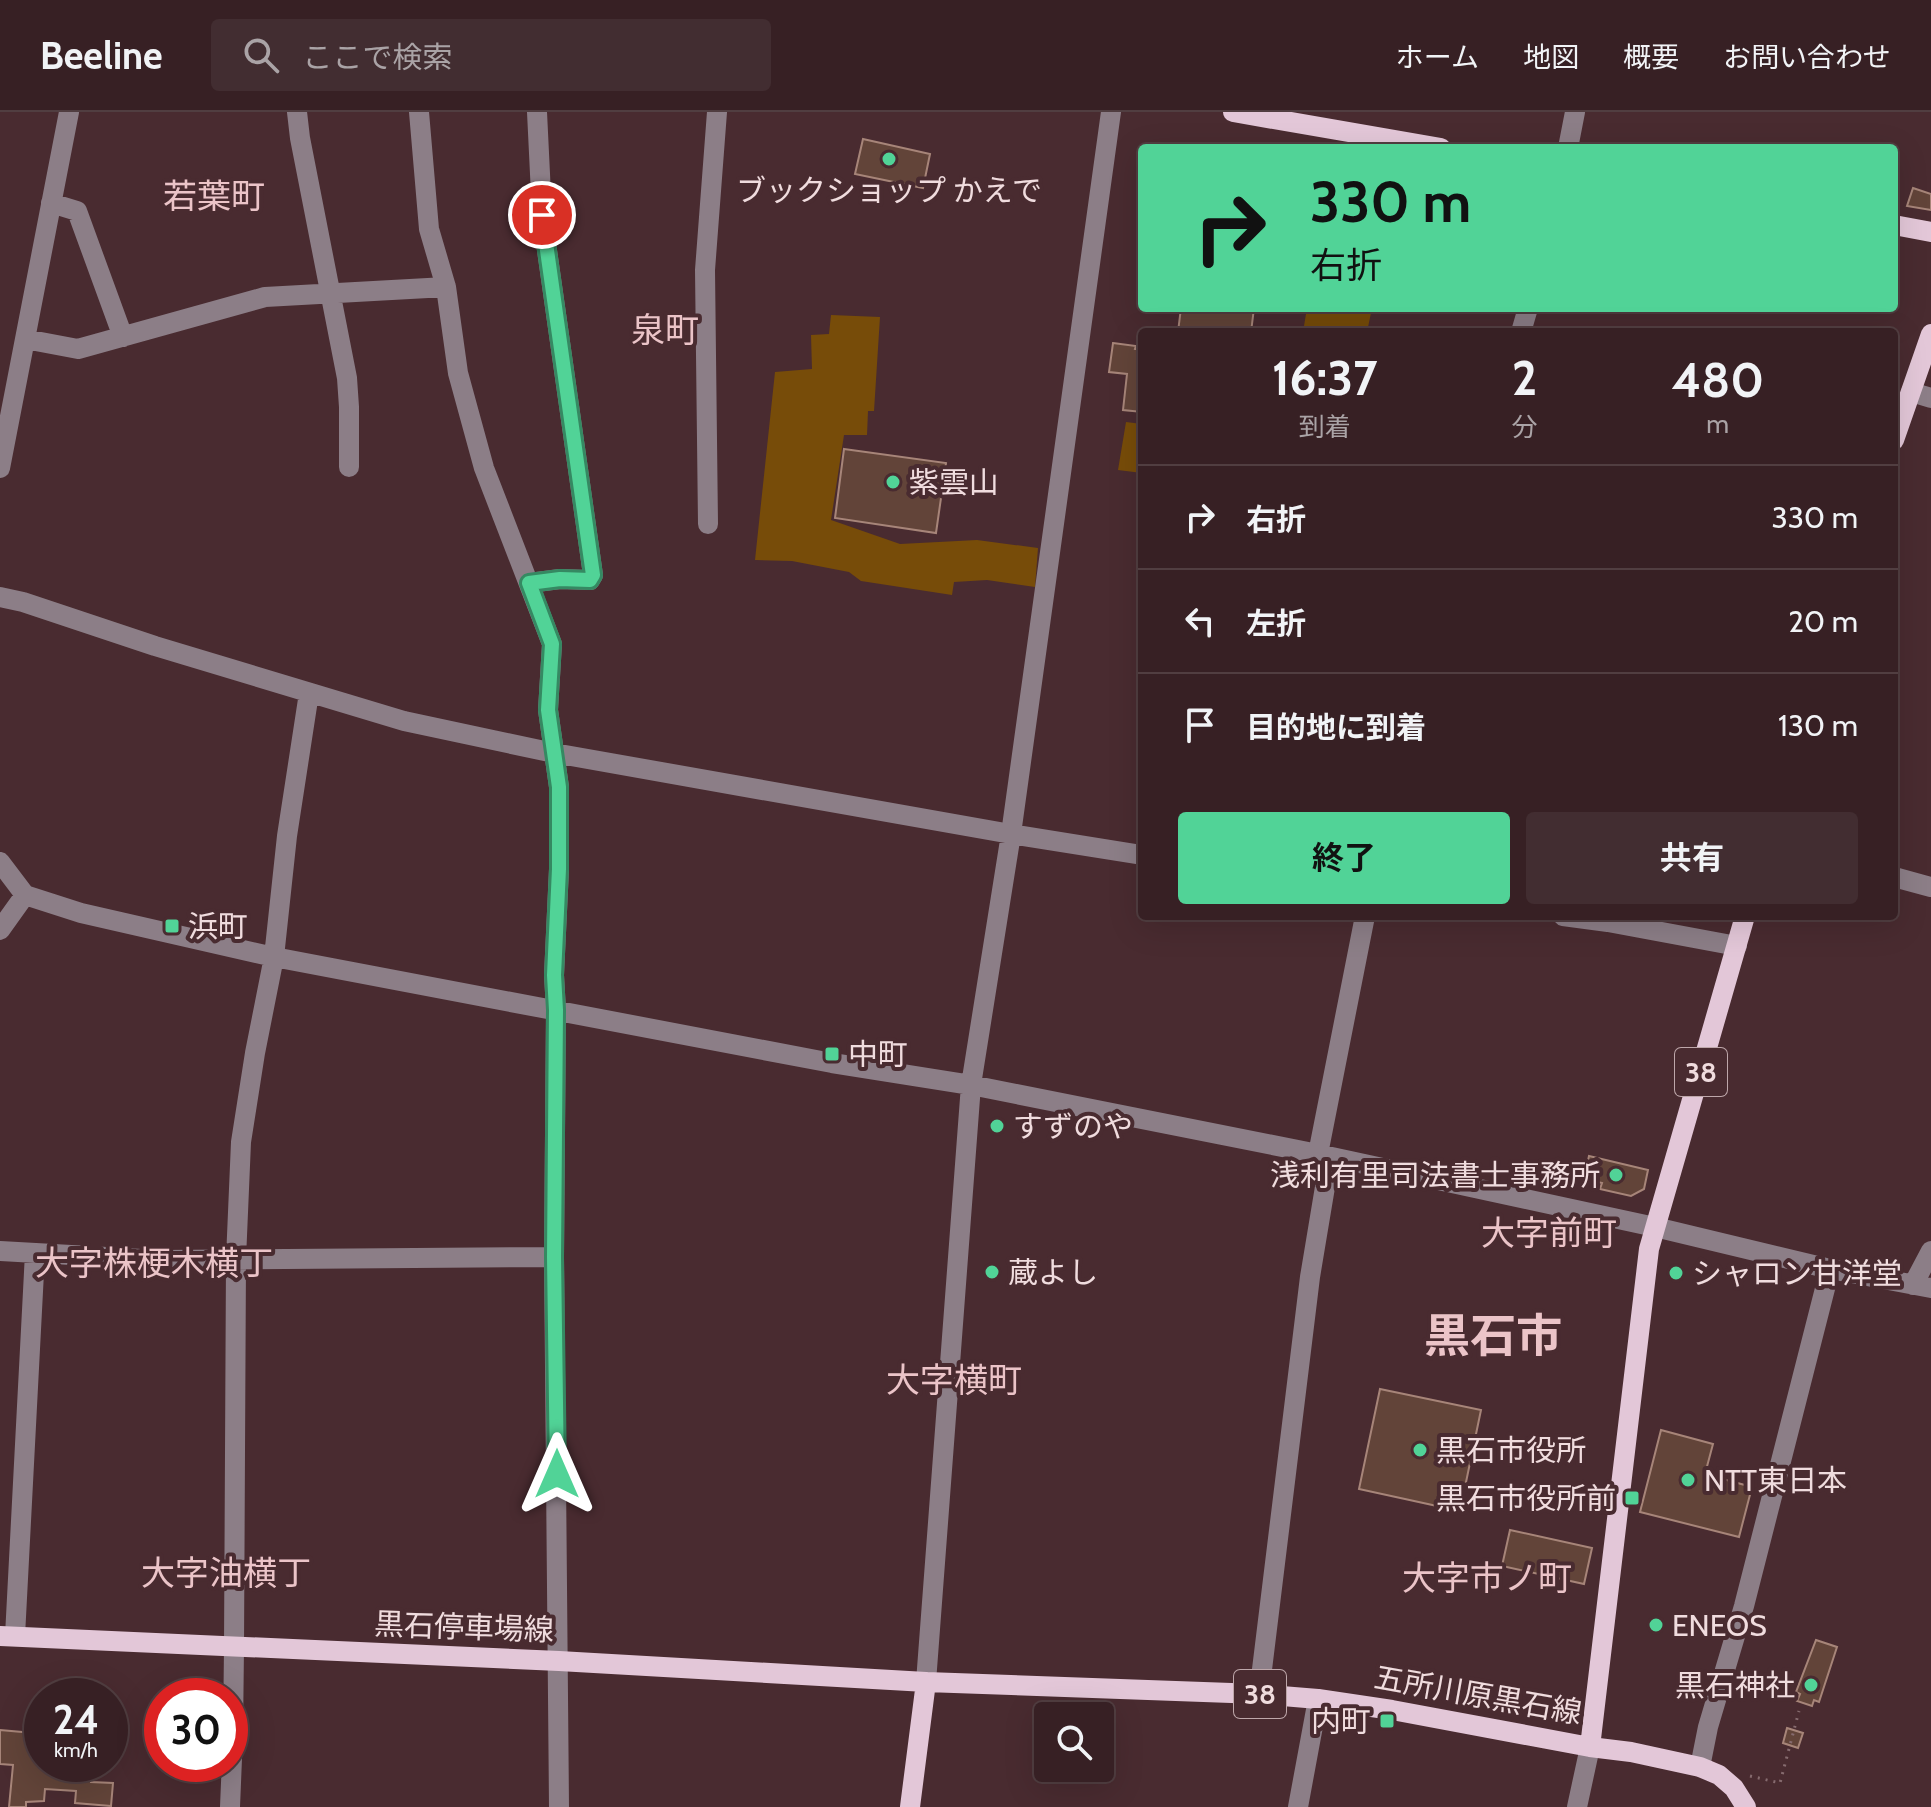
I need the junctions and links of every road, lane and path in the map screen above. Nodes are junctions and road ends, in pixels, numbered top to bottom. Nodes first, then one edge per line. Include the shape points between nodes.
1 (69, 112) edge
2 (297, 112) edge
3 (419, 112) edge
4 (537, 112) edge
5 (717, 112) edge
6 (1111, 112) edge
7 (1233, 112) edge
8 (1575, 112) edge
9 (1418, 144) edge
10 (1569, 144) edge
11 (51, 203) junction
12 (1898, 226) edge
13 (1931, 232) edge
14 (446, 287) junction
15 (329, 292) junction
16 (1931, 334) edge
17 (123, 337) junction
18 (25, 339) junction
19 (1911, 392) junction
20 (1931, 398) edge
21 (6, 412) edge
22 (1898, 429) edge
23 (349, 467) dead end
24 (0, 468) edge
25 (708, 524) dead end
26 (529, 583) junction
27 (0, 597) edge
28 (309, 693) junction
29 (554, 753) junction
30 (1011, 834) junction
31 (1138, 854) edge
32 (0, 862) edge
33 (1898, 878) edge
34 (1931, 887) edge
35 (25, 895) junction
36 (1364, 920) edge
37 (1593, 920) edge
38 (1744, 920) edge
39 (0, 930) edge
40 (1737, 946) junction
41 (274, 957) junction
42 (556, 1010) junction
43 (971, 1085) junction
44 (1324, 1155) junction
45 (1655, 1227) junction
46 (0, 1251) edge
47 (1931, 1251) edge
48 (35, 1253) junction
49 (554, 1257) junction
50 (236, 1259) junction
51 (1830, 1269) junction
52 (1922, 1287) edge
53 (8, 1636) edge
54 (234, 1647) junction
55 (559, 1661) junction
56 (926, 1682) junction
57 (1259, 1694) junction
58 (1318, 1699) junction
59 (1799, 1711) dead end
60 (1590, 1747) junction
61 (1709, 1771) junction
62 (230, 1807) edge
63 (559, 1807) edge
64 (910, 1807) edge
65 (1298, 1807) edge
66 (1577, 1807) edge
67 (1746, 1807) edge

1 - 11 street
2 - 15 street
3 - 14 street via 429,229
4 - 26 street via 542,215 593,575 590,580
5 - 25 street via 705,270
6 - 30 street
7 - 9 main road
8 - 10 street
11 - 17 street via 77,211
11 - 18 street
12 - 13 main road
14 - 15 street
14 - 26 street via 458,373 478,449
15 - 17 street via 265,297
15 - 23 street via 347,378
16 - 19 main road
17 - 18 street via 78,349
18 - 21 street
19 - 20 street
19 - 22 main road
21 - 24 street
26 - 29 street via 552,644 548,710
27 - 28 street
28 - 29 street via 404,721
28 - 41 street
29 - 30 street
29 - 42 street via 559,787
30 - 31 street
30 - 43 street
32 - 35 street
33 - 34 street
35 - 39 street
35 - 41 street
36 - 44 street
37 - 40 street
38 - 40 main road, 五所川原黒石線 / 38
40 - 45 main road, 五所川原黒石線 / 38
41 - 42 street
41 - 50 street via 241,1142
42 - 43 street
42 - 49 street
43 - 44 street
43 - 56 street
44 - 45 street
44 - 57 street
45 - 51 street
45 - 60 main road, 五所川原黒石線 / 38
46 - 48 street
47 - 52 street
48 - 50 street
48 - 53 street
49 - 50 street
49 - 55 street
50 - 54 street
51 - 52 street
51 - 61 street via 1708,1727
53 - 54 main road, 黒石停車場線
54 - 55 main road, 黒石停車場線
54 - 62 street
55 - 56 main road, 黒石停車場線
55 - 63 street
56 - 57 main road, 五所川原黒石線 / 38
56 - 64 main road
57 - 58 main road, 五所川原黒石線 / 38
58 - 60 main road, 五所川原黒石線 / 38
58 - 65 street
59 - 61 path via 1780,1783
60 - 61 main road
60 - 66 street
61 - 67 main road via 1734,1788

